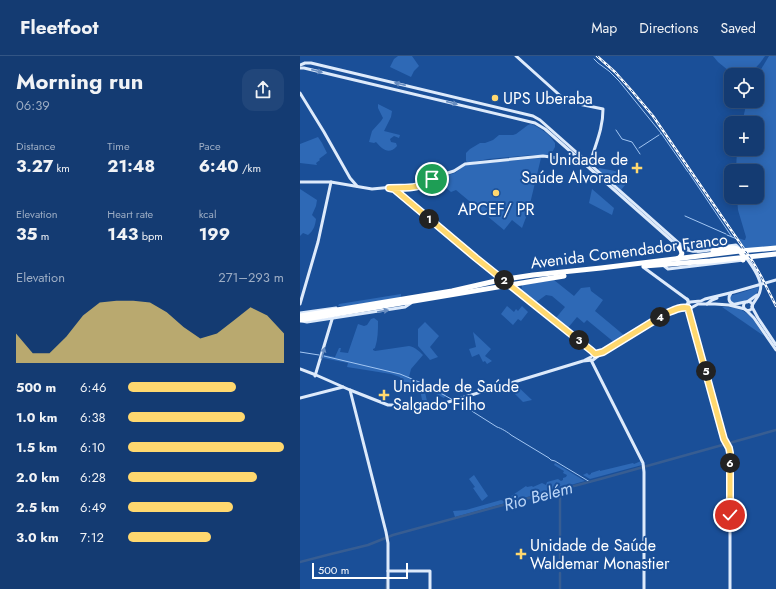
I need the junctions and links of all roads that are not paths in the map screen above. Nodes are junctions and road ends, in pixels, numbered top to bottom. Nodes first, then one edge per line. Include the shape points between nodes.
1 (516, 56) edge
2 (300, 64) edge
3 (300, 68) edge
4 (416, 88) junction
5 (300, 93) edge
6 (438, 93) junction
7 (414, 94) junction
8 (437, 100) junction
9 (504, 110) junction
10 (522, 114) junction
11 (502, 116) junction
12 (520, 120) junction
13 (553, 134) junction
14 (573, 152) junction
15 (584, 164) junction
16 (590, 164) junction
17 (300, 182) edge
18 (331, 182) junction
19 (354, 184) junction
20 (389, 188) junction
21 (642, 213) junction
22 (645, 218) junction
23 (651, 218) junction
24 (679, 245) junction
25 (776, 248) edge
26 (687, 250) junction
27 (700, 252) junction
28 (776, 254) edge
29 (696, 257) junction
30 (687, 258) junction
31 (710, 258) junction
32 (677, 259) junction
33 (745, 260) junction
34 (656, 265) junction
35 (663, 265) junction
36 (643, 267) junction
37 (601, 268) junction
38 (595, 272) junction
39 (652, 274) junction
40 (530, 278) junction
41 (504, 280) junction
42 (776, 280) edge
43 (760, 284) junction
44 (510, 285) junction
45 (485, 286) junction
46 (732, 293) junction
47 (725, 294) junction
48 (413, 301) junction
49 (708, 301) junction
50 (690, 302) junction
51 (747, 302) junction
52 (300, 304) edge
53 (735, 304) junction
54 (380, 305) junction
55 (729, 305) junction
56 (752, 306) junction
57 (684, 307) junction
58 (693, 307) junction
59 (688, 308) junction
60 (746, 310) junction
61 (332, 313) junction
62 (300, 315) edge
63 (690, 316) junction
64 (300, 320) edge
65 (774, 344) edge
66 (776, 350) edge
67 (593, 357) junction
68 (300, 369) edge
69 (316, 375) junction
70 (343, 387) junction
71 (350, 390) junction
72 (300, 398) edge
73 (388, 571) junction
74 (388, 589) edge
75 (430, 589) edge
76 (644, 589) edge
77 (730, 589) edge

1 - 16 main road via 565,100 603,109 601,132
4 -> 2 main road via 311,63
3 -> 7 main road
4 - 6 main road
4 - 7 main road
5 - 19 main road
6 - 8 main road via 435,96
6 - 9 main road
7 - 8 main road
8 -> 11 main road
9 - 10 main road
9 - 11 main road
10 - 12 main road
10 - 13 main road via 540,120
11 - 12 main road
12 - 13 main road via 538,125
13 - 14 main road
14 - 15 main road
14 - 16 main road
15 - 20 main road via 543,156 465,164 414,188
15 - 21 main road
16 - 21 main road
17 - 18 main road
18 - 19 main road
18 - 52 main road via 318,242
19 - 20 main road via 372,189
20 - 41 main road via 394,189
21 - 22 main road
21 - 23 main road
22 - 23 main road via 646,215
22 - 24 main road
23 - 24 main road
24 - 26 main road
24 - 27 main road
24 - 32 highway via 682,254
25 - 31 highway, Avenida Comendador Franco via 740,251
26 - 27 main road
26 - 30 highway
27 - 33 main road via 736,245
28 - 31 highway, Avenida Comendador Franco
29 - 30 highway, Avenida Comendador Franco
29 - 31 highway, Avenida Comendador Franco
29 - 33 highway via 732,248 738,250
30 - 32 highway, Avenida Comendador Franco
31 - 35 highway, Avenida Comendador Franco
32 - 37 highway, Avenida Comendador Franco
33 - 35 main road, Avenida Comendador Franco via 668,269
33 - 43 main road via 758,275
34 - 35 highway, Avenida Comendador Franco
34 - 36 highway, Avenida Comendador Franco
34 - 39 main road via 652,269
36 - 38 highway, Avenida Comendador Franco
36 - 39 main road
37 - 38 highway
37 - 40 highway, Avenida Comendador Franco
38 - 40 highway, Avenida Comendador Franco
39 - 50 main road
40 - 41 highway, Avenida Comendador Franco
40 - 44 highway, Avenida Comendador Franco
41 - 44 main road
41 - 45 highway, Avenida Comendador Franco
42 - 46 main road
43 - 47 main road
43 - 51 main road via 756,296
43 - 56 main road via 760,292
44 - 45 highway, Avenida Comendador Franco
44 - 67 main road via 592,351
45 - 48 highway, Avenida Comendador Franco
45 - 54 highway, Avenida Comendador Franco
46 - 47 main road
46 - 49 main road
46 - 53 main road via 729,300
47 - 49 main road
48 - 54 highway, Avenida Comendador Franco
61 -> 48 main road, Avenida Comendador Franco via 347,316 405,307
49 - 50 main road via 705,299
49 - 55 main road
49 - 58 main road
50 - 57 main road
50 - 59 main road
51 - 53 main road
51 - 56 main road
51 - 60 main road via 744,306
53 - 55 main road
54 - 61 highway, Avenida Comendador Franco
54 - 61 highway, Avenida Comendador Franco
55 - 60 main road
56 - 60 main road via 750,310
56 - 65 main road
57 - 59 main road
57 - 67 main road via 665,314
58 - 59 main road
58 - 63 main road
59 - 63 main road
60 - 65 main road
61 - 62 highway, Avenida Comendador Franco
61 - 64 highway, Avenida Comendador Franco
69 -> 61 main road
63 - 77 main road via 730,453
65 - 66 main road
67 - 71 main road via 445,403 393,406
67 - 76 main road via 593,364 644,464
68 - 69 main road
69 - 70 main road
70 - 71 main road
70 - 72 main road
71 - 73 main road via 386,534
73 - 74 main road
73 - 75 main road via 430,571

